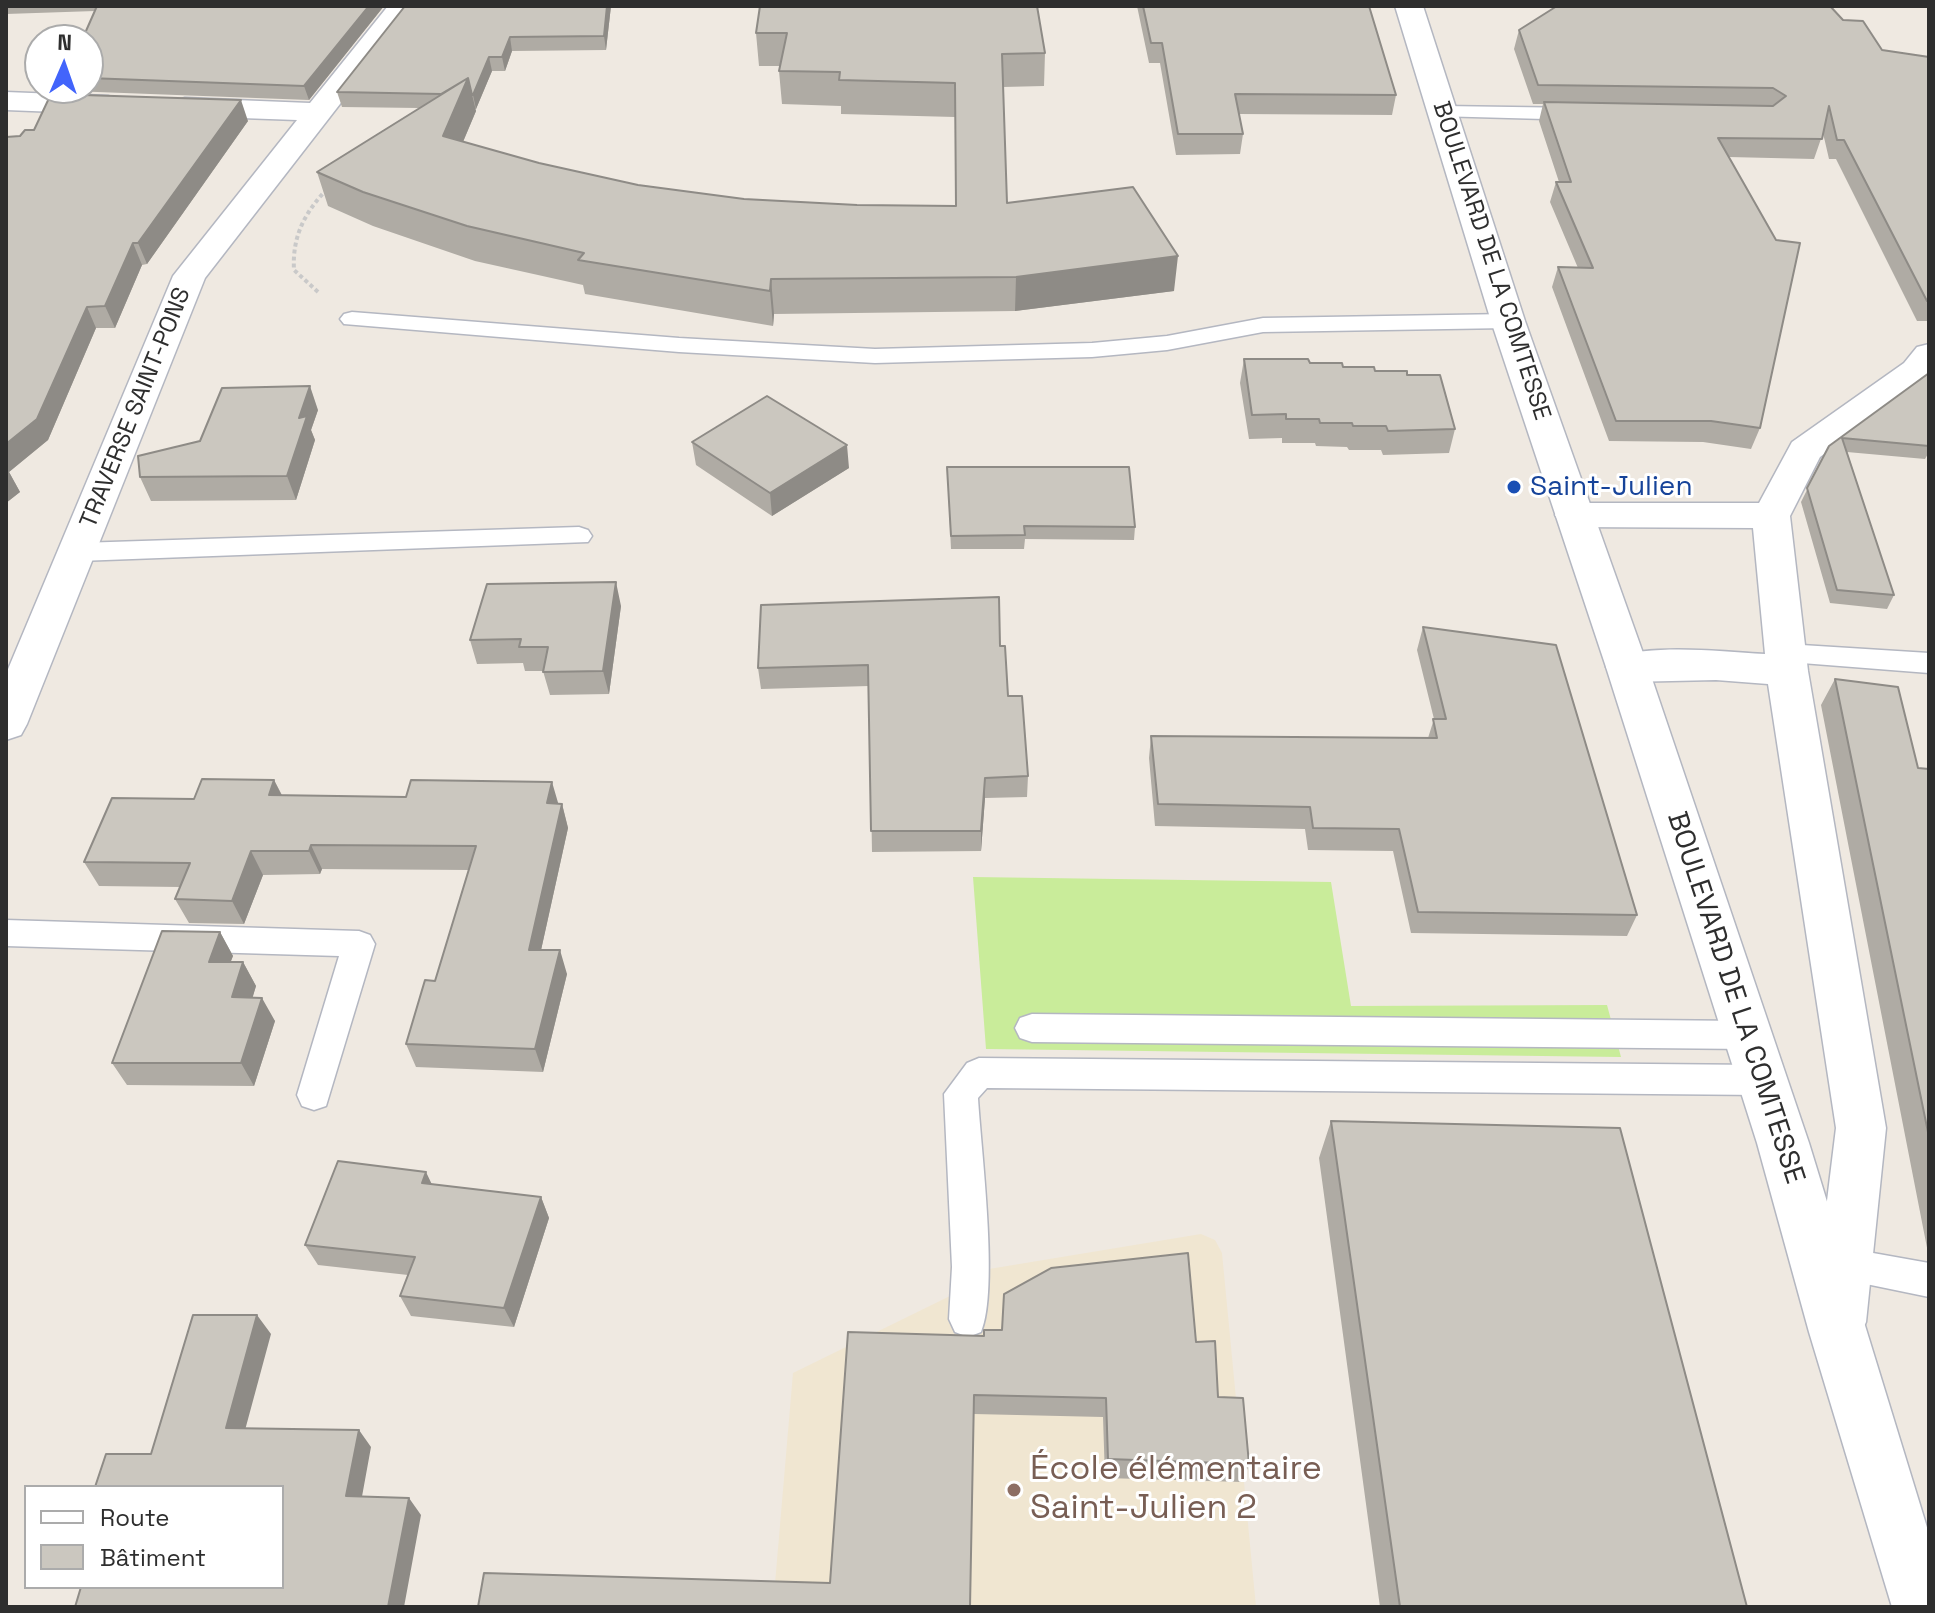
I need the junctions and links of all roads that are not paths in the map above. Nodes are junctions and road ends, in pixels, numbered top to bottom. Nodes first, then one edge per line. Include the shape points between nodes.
1 (402, 6) edge
2 (1409, 6) edge
3 (6, 101) edge
4 (131, 106) edge
5 (162, 107) edge
6 (318, 112) junction
7 (1443, 112) junction
8 (1597, 114) edge
9 (352, 319) road end
10 (1508, 321) junction
11 (1929, 354) edge
12 (1574, 515) junction
13 (1771, 516) junction
14 (579, 536) dead end
15 (79, 552) junction
16 (1786, 662) junction
17 (1929, 663) edge
18 (1627, 667) junction
19 (6, 724) edge
20 (6, 933) edge
21 (1032, 1028) dead end
22 (1748, 1035) junction
23 (1762, 1080) junction
24 (314, 1095) dead end
25 (1845, 1265) junction
26 (1929, 1280) edge
27 (968, 1319) dead end
28 (1837, 1332) junction
29 (1922, 1607) edge

1 - 6 street, TRAVERSE SAINT-PONS
2 - 7 street, BOULEVARD DE LA COMTESSE
3 - 4 street
5 - 6 street
6 - 15 street, TRAVERSE SAINT-PONS via 189,276
7 - 8 lane
7 - 10 street, BOULEVARD DE LA COMTESSE
9 - 10 lane via 875,356 1092,350 1263,325
10 - 12 street, BOULEVARD DE LA COMTESSE
11 - 13 street via 1916,370 1805,450
12 - 13 street
12 - 18 street, BOULEVARD DE LA COMTESSE
13 - 16 street, BOULEVARD DE LA COMTESSE
14 - 15 lane
15 - 19 street, TRAVERSE SAINT-PONS
16 - 17 lane
16 - 18 street
16 - 25 street, BOULEVARD DE LA COMTESSE via 1861,1128
18 - 22 street, BOULEVARD DE LA COMTESSE
20 - 24 lane via 359,944
21 - 22 lane
22 - 23 street, BOULEVARD DE LA COMTESSE
23 - 27 lane via 979,1073 961,1094
23 - 28 street, BOULEVARD DE LA COMTESSE
25 - 26 lane
25 - 28 street, BOULEVARD DE LA COMTESSE
28 - 29 street, BOULEVARD DE LA COMTESSE

